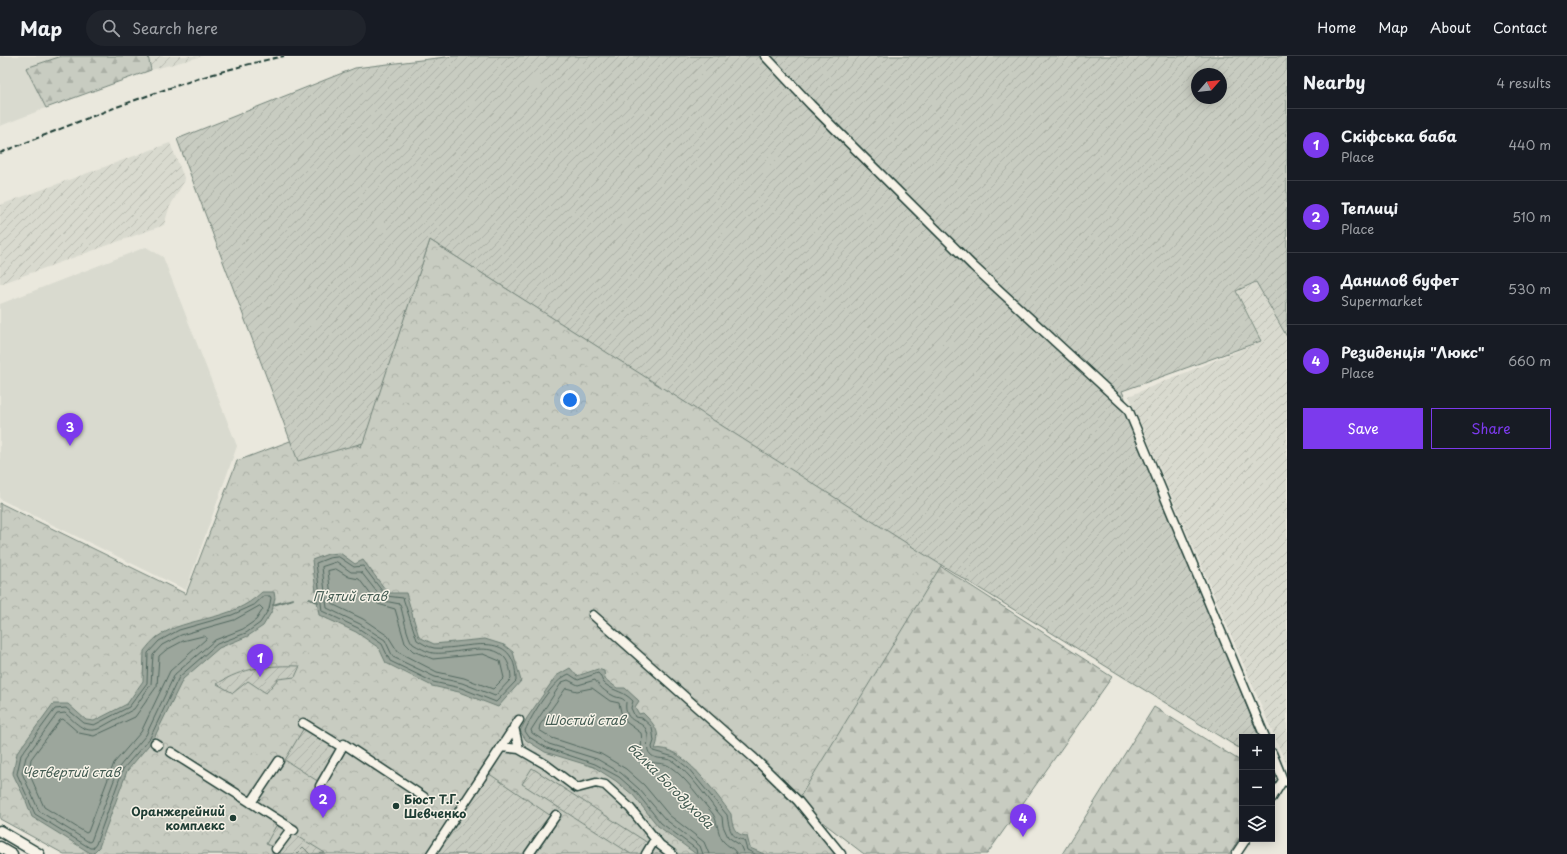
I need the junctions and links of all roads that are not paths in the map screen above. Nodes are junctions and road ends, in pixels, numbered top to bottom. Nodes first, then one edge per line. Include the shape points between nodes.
1 (764, 56) edge
2 (593, 615) dead end
3 (303, 723) dead end
4 (1264, 734) edge
5 (342, 747) junction
6 (501, 747) junction
7 (519, 749) junction
8 (169, 752) dead end
9 (1275, 759) edge
10 (279, 761) dead end
11 (1285, 781) edge
12 (320, 786) dead end
13 (1275, 794) edge
14 (424, 797) dead end
15 (251, 803) junction
16 (556, 815) dead end
17 (0, 831) edge
18 (655, 839) junction
19 (1244, 842) edge
20 (0, 847) edge
21 (276, 849) dead end
22 (12, 854) edge
23 (39, 854) edge
24 (431, 854) edge
25 (529, 854) edge
26 (646, 854) edge
27 (672, 854) edge
28 (841, 854) edge
29 (1236, 854) edge

1 - 4 street via 973,266 1128,409
2 - 28 street via 755,758 798,802
3 - 5 street
5 - 12 street
5 - 14 street via 344,744
6 - 7 street
6 - 7 street via 516,723
6 - 24 street
7 - 18 street via 545,764 577,788 596,783 605,785 630,808
8 - 15 street
9 - 11 street
10 - 15 street
11 - 13 street
15 - 21 street via 292,830
16 - 25 street
17 - 23 main road
18 - 26 street
18 - 27 street
19 - 29 street
20 - 22 main road

